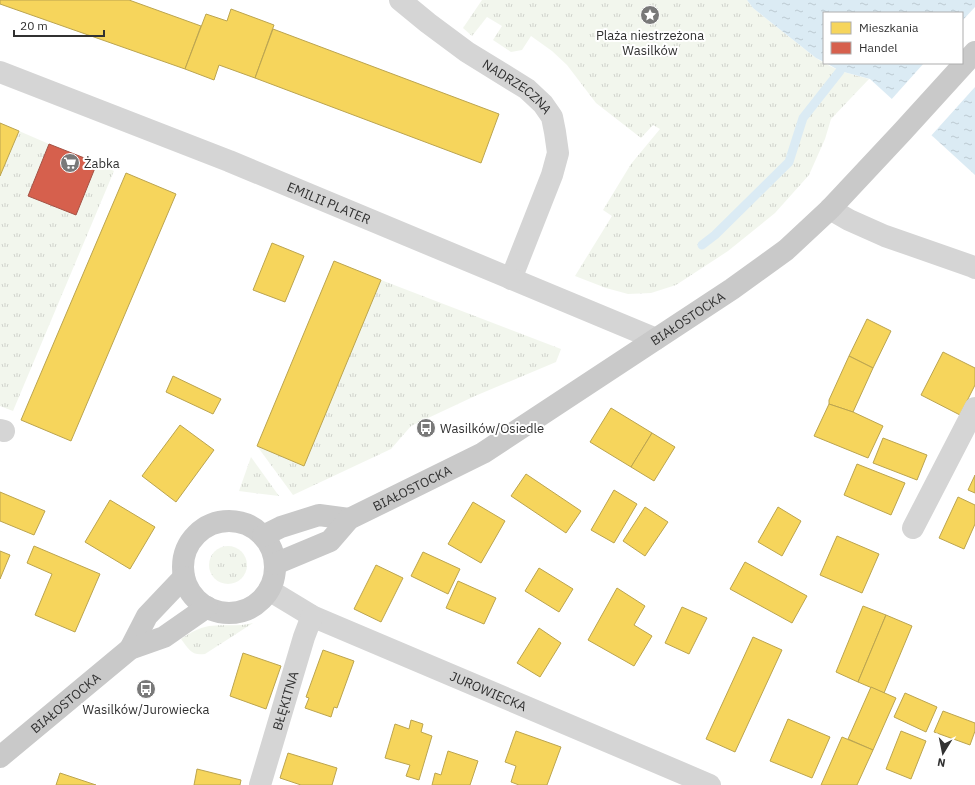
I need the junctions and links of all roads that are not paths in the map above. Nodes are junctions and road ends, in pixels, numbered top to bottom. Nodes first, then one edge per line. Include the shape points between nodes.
1 (400, 0) edge
2 (975, 52) edge
3 (0, 72) edge
4 (830, 209) junction
5 (975, 268) edge
6 (511, 279) junction
7 (656, 339) junction
8 (975, 408) edge
9 (349, 519) junction
10 (913, 528) dead end
11 (263, 536) junction
12 (275, 564) junction
13 (184, 576) junction
14 (269, 590) junction
15 (207, 607) junction
16 (312, 616) junction
17 (130, 649) junction
18 (0, 757) edge
19 (260, 785) edge
20 (710, 785) edge

1 - 6 street, NADRZECZNA via 467,52 527,89 552,117 558,153 552,175
2 - 4 main road, BIAŁOSTOCKA
3 - 6 street, EMILII PLATER via 229,161
4 - 5 street via 885,236
4 - 7 main road, BIAŁOSTOCKA via 786,250
6 - 7 street, EMILII PLATER
7 - 9 main road, BIAŁOSTOCKA via 483,453
8 - 10 street
9 - 11 main road via 319,515 281,527
9 - 12 main road, BIAŁOSTOCKA via 330,541
11 - 12 main road via 271,548
11 - 13 main road via 249,525 232,521 211,525 201,531 190,544 184,560
12 - 14 main road
13 - 15 main road via 192,595
13 - 17 main road, BIAŁOSTOCKA via 147,616
14 - 15 main road via 258,603 242,612 224,613
14 - 16 street, JUROWIECKA
15 - 17 main road, BIAŁOSTOCKA via 164,637
16 - 19 street, BŁĘKITNA
16 - 20 street, JUROWIECKA
17 - 18 main road, BIAŁOSTOCKA

